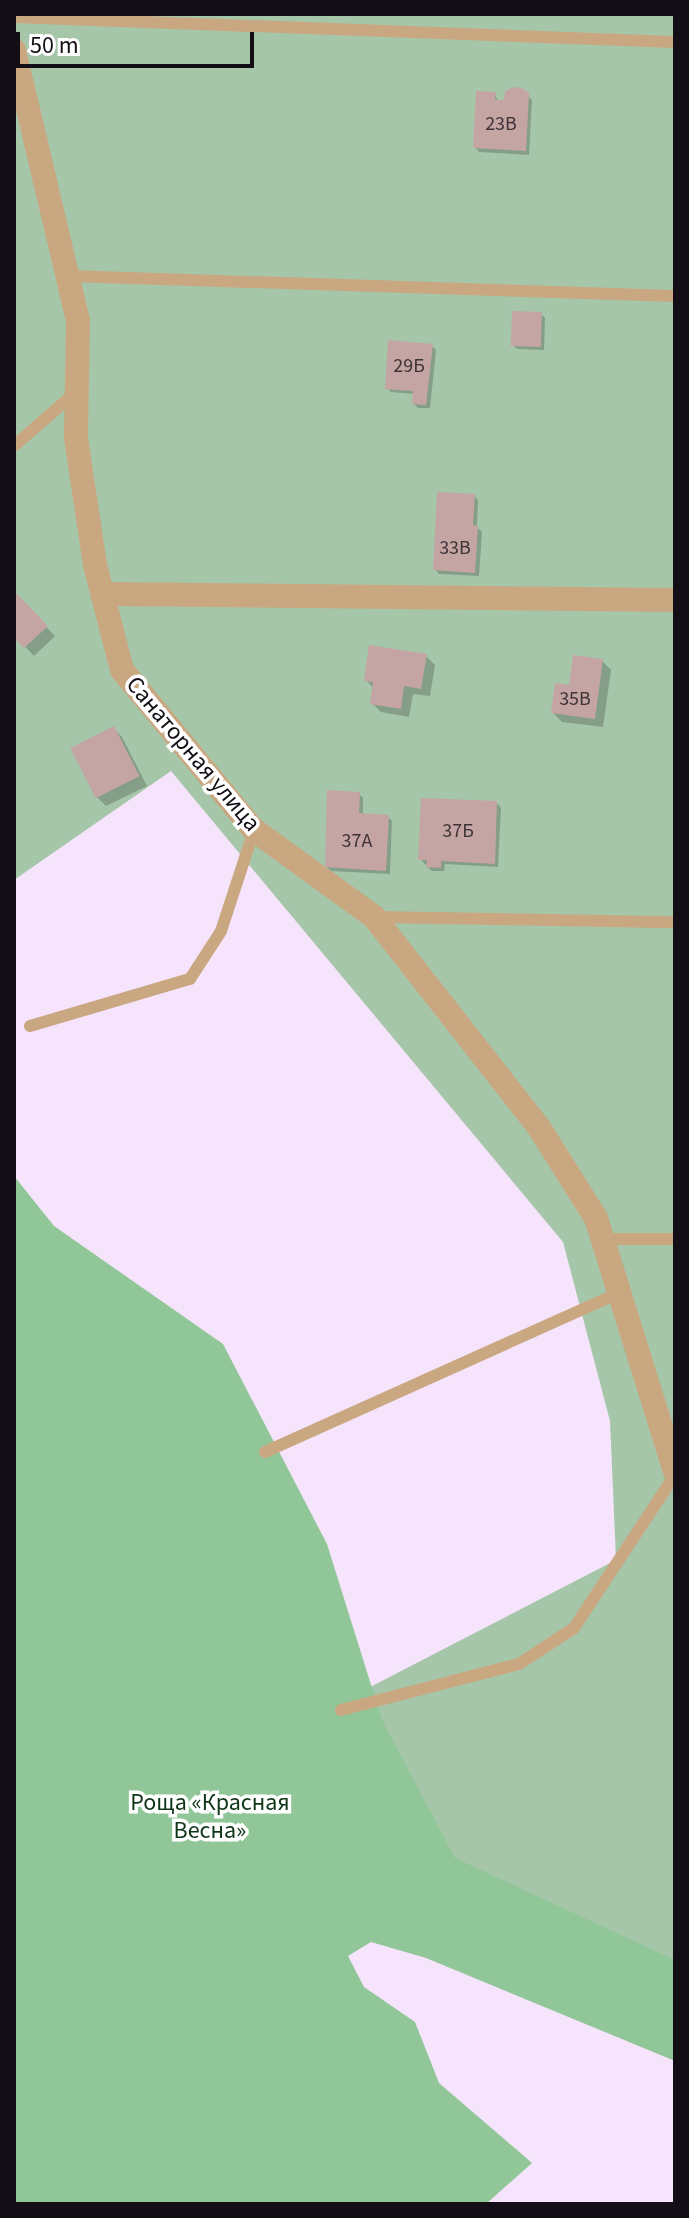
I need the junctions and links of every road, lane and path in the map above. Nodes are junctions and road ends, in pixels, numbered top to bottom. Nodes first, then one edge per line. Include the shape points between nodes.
1 (14, 17) edge
2 (675, 42) edge
3 (14, 50) edge
4 (69, 276) junction
5 (675, 296) edge
6 (77, 391) junction
7 (14, 446) edge
8 (102, 594) junction
9 (675, 600) edge
10 (254, 830) junction
11 (374, 917) junction
12 (675, 922) edge
13 (30, 1026) dead end
14 (602, 1239) junction
15 (675, 1239) edge
16 (618, 1293) junction
17 (265, 1452) dead end
18 (675, 1473) edge
19 (341, 1710) dead end

1 - 2 lane
3 - 4 street, Санаторная улица
4 - 5 lane
4 - 6 street, Санаторная улица via 78,320
6 - 7 lane
6 - 8 street, Санаторная улица via 76,438
8 - 9 street
8 - 10 street, Санаторная улица via 122,670
10 - 11 street, Санаторная улица
10 - 13 lane via 221,931 190,979
11 - 12 lane
11 - 14 street, Санаторная улица via 538,1126 596,1218
14 - 15 lane
14 - 16 street, Санаторная улица
16 - 17 lane
16 - 18 street, Санаторная улица
18 - 19 lane via 574,1628 519,1664

